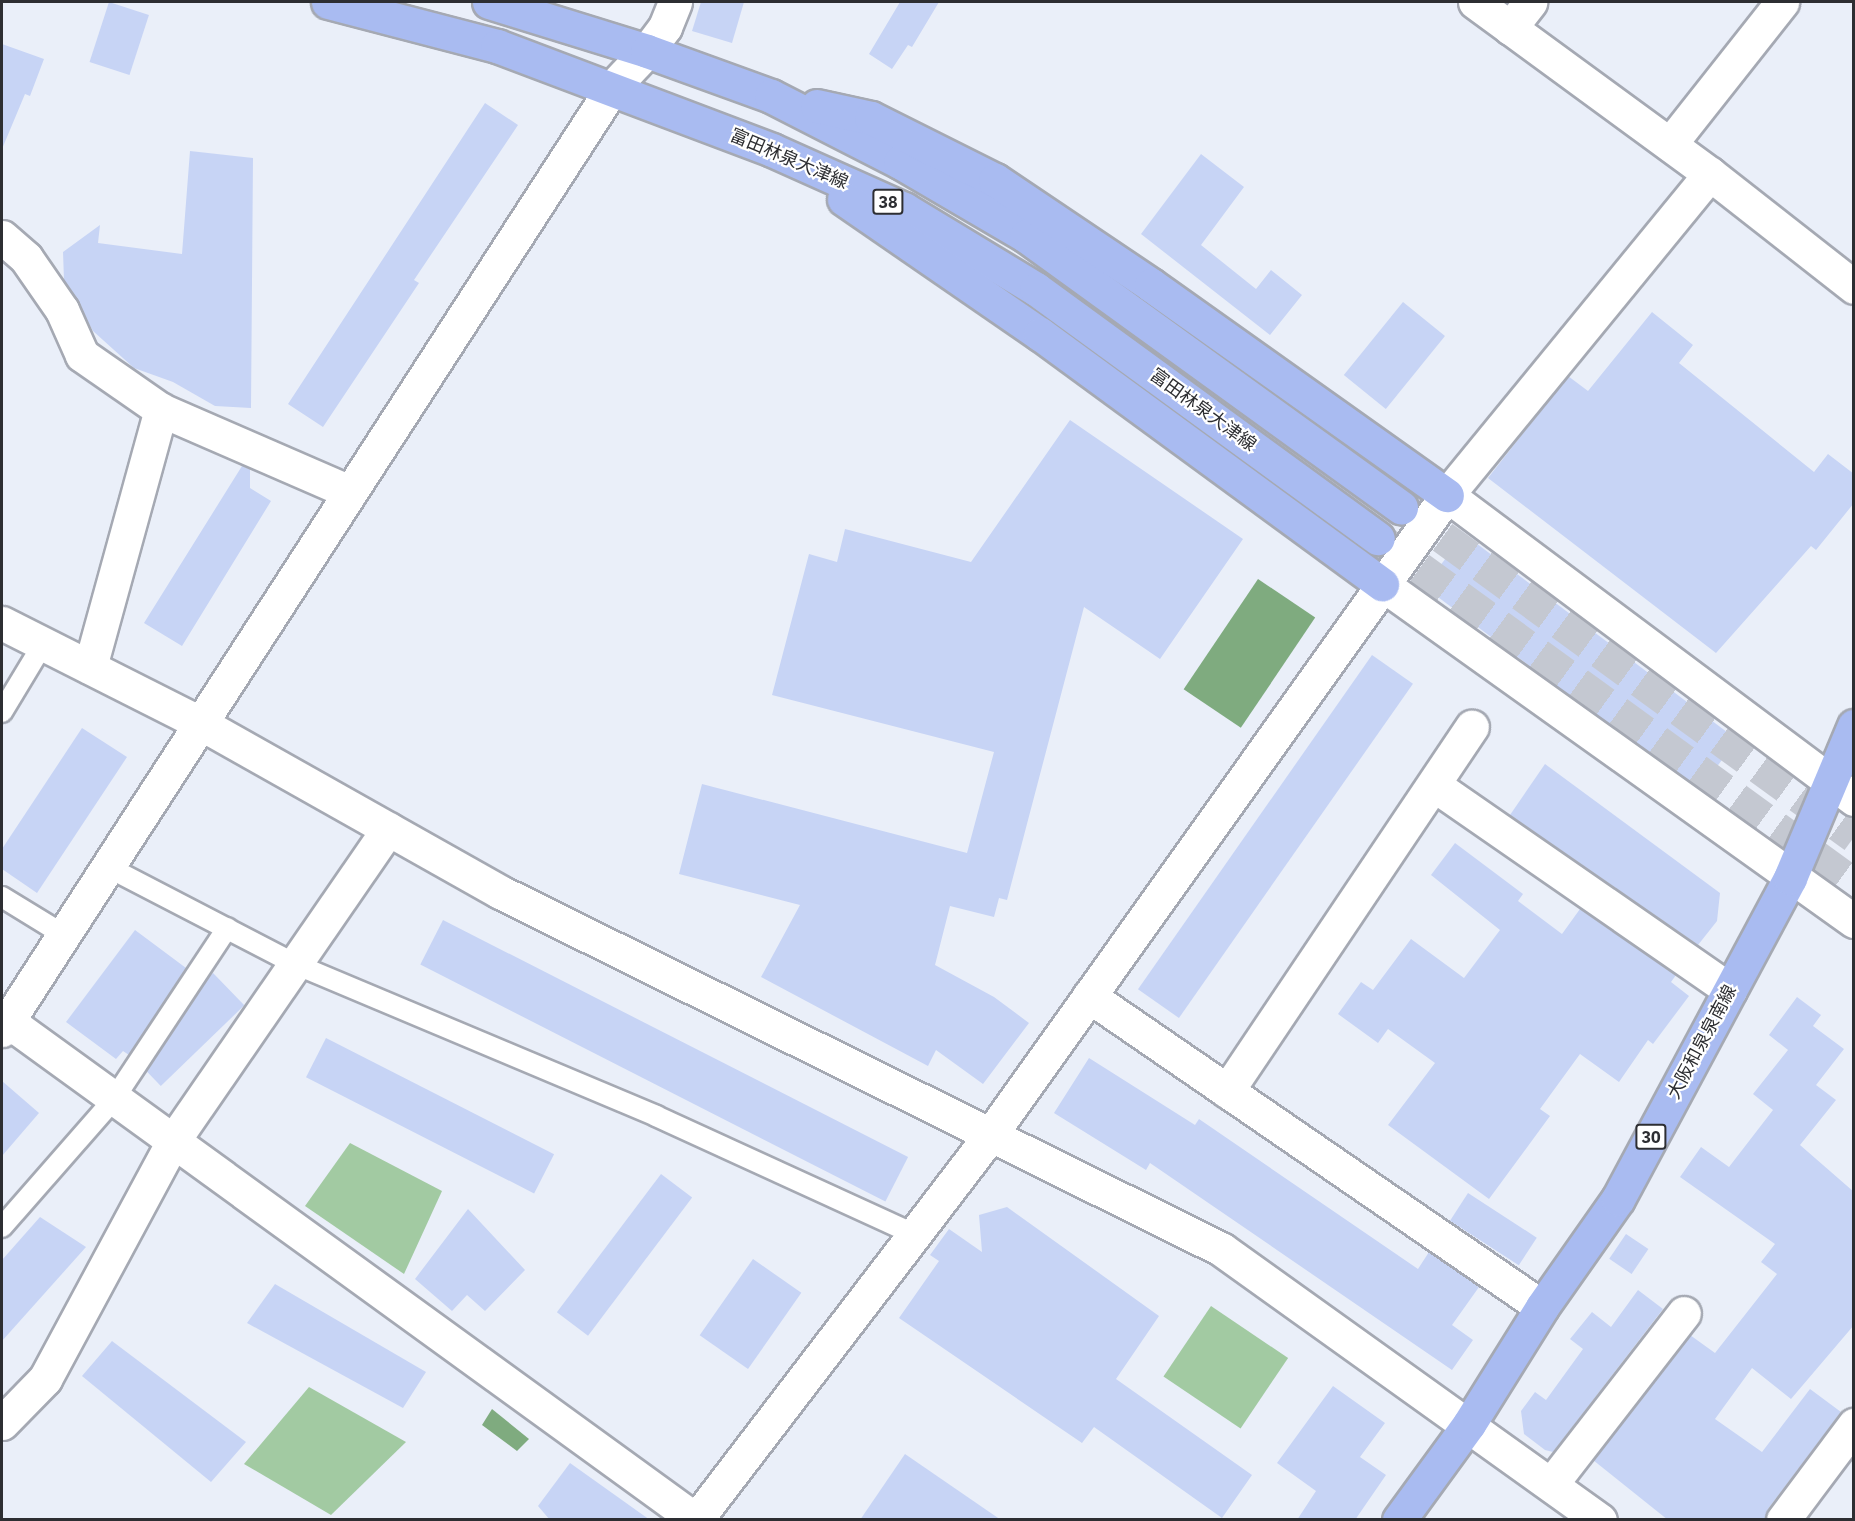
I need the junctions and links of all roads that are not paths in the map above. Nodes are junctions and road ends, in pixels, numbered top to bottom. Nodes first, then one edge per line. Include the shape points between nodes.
1 (328, 2) edge
2 (489, 2) edge
3 (675, 2) edge
4 (1475, 2) edge
5 (1530, 2) edge
6 (1782, 2) edge
7 (1510, 28) junction
8 (647, 51) junction
9 (612, 88) junction
10 (771, 96) junction
11 (1670, 144) junction
12 (772, 150) junction
13 (1710, 174) junction
14 (2, 237) edge
15 (1854, 287) edge
16 (161, 410) junction
17 (351, 492) junction
18 (1447, 495) junction
19 (1401, 507) tunnel mouth
20 (1378, 538) tunnel mouth
21 (1382, 584) junction
22 (2, 623) edge
23 (43, 644) junction
24 (90, 667) junction
25 (2, 712) edge
26 (200, 723) junction
27 (1854, 726) edge
28 (1472, 727) dead end
29 (1434, 784) junction
30 (1842, 791) edge
31 (388, 829) junction
32 (108, 867) junction
33 (1790, 878) junction
34 (2, 897) edge
35 (1854, 921) edge
36 (227, 928) junction
37 (64, 935) junction
38 (295, 964) junction
39 (1730, 990) junction
40 (1089, 996) junction
41 (4, 1023) edge
42 (1227, 1091) junction
43 (114, 1099) junction
44 (991, 1134) junction
45 (173, 1141) junction
46 (2, 1227) edge
47 (914, 1234) junction
48 (1542, 1307) junction
49 (1684, 1312) dead end
50 (2, 1423) edge
51 (1469, 1424) junction
52 (1854, 1425) edge
53 (1552, 1483) junction
54 (696, 1520) edge
55 (1399, 1520) edge
56 (1600, 1520) edge
57 (1783, 1520) edge

1 - 9 main road, 富田林泉大津線 / 38 via 497,46
2 - 8 main road, 富田林泉大津線 / 38
3 - 8 street via 665,27
4 - 7 street
5 - 7 street
6 - 11 street
7 - 11 street
8 - 9 street
8 - 10 main road, 富田林泉大津線 / 38
9 - 12 main road, 富田林泉大津線 / 38
9 - 17 street
10 - 18 main road via 871,118 995,180 1151,285
10 - 19 main road, 富田林泉大津線 / 38 via 900,162 1026,236
11 - 13 street
12 - 20 main road, 富田林泉大津線 / 38 via 904,209 1036,289
12 - 21 main road via 1041,334
13 - 15 street
13 - 18 street
14 - 16 street via 26,258 62,310 82,355
16 - 17 street
16 - 24 street
17 - 26 street
18 - 21 street
18 - 30 street
21 - 33 street
21 - 40 street
22 - 23 street
23 - 24 street
23 - 25 lane
24 - 26 street
26 - 31 street
26 - 32 street
27 - 30 main road, 大阪和泉泉南線 / 30
28 - 29 street
29 - 39 street
29 - 42 street
30 - 33 main road, 大阪和泉泉南線 / 30
31 - 38 street
31 - 44 street via 500,892
32 - 36 lane
32 - 37 street
33 - 35 street
33 - 39 main road, 大阪和泉泉南線 / 30
34 - 37 lane
36 - 38 lane
36 - 43 lane
37 - 41 street
38 - 45 street
38 - 47 lane via 656,1116
39 - 48 main road, 大阪和泉泉南線 / 30 via 1618,1199
40 - 42 street
40 - 44 street
41 - 43 street
42 - 48 street
43 - 45 street
43 - 46 lane
44 - 47 street
44 - 51 street via 1221,1249
45 - 50 street via 45,1379
45 - 54 street
47 - 54 street
48 - 51 main road, 大阪和泉泉南線 / 30
49 - 53 street
51 - 53 street
51 - 55 main road, 大阪和泉泉南線 / 30
52 - 57 street
53 - 56 street

